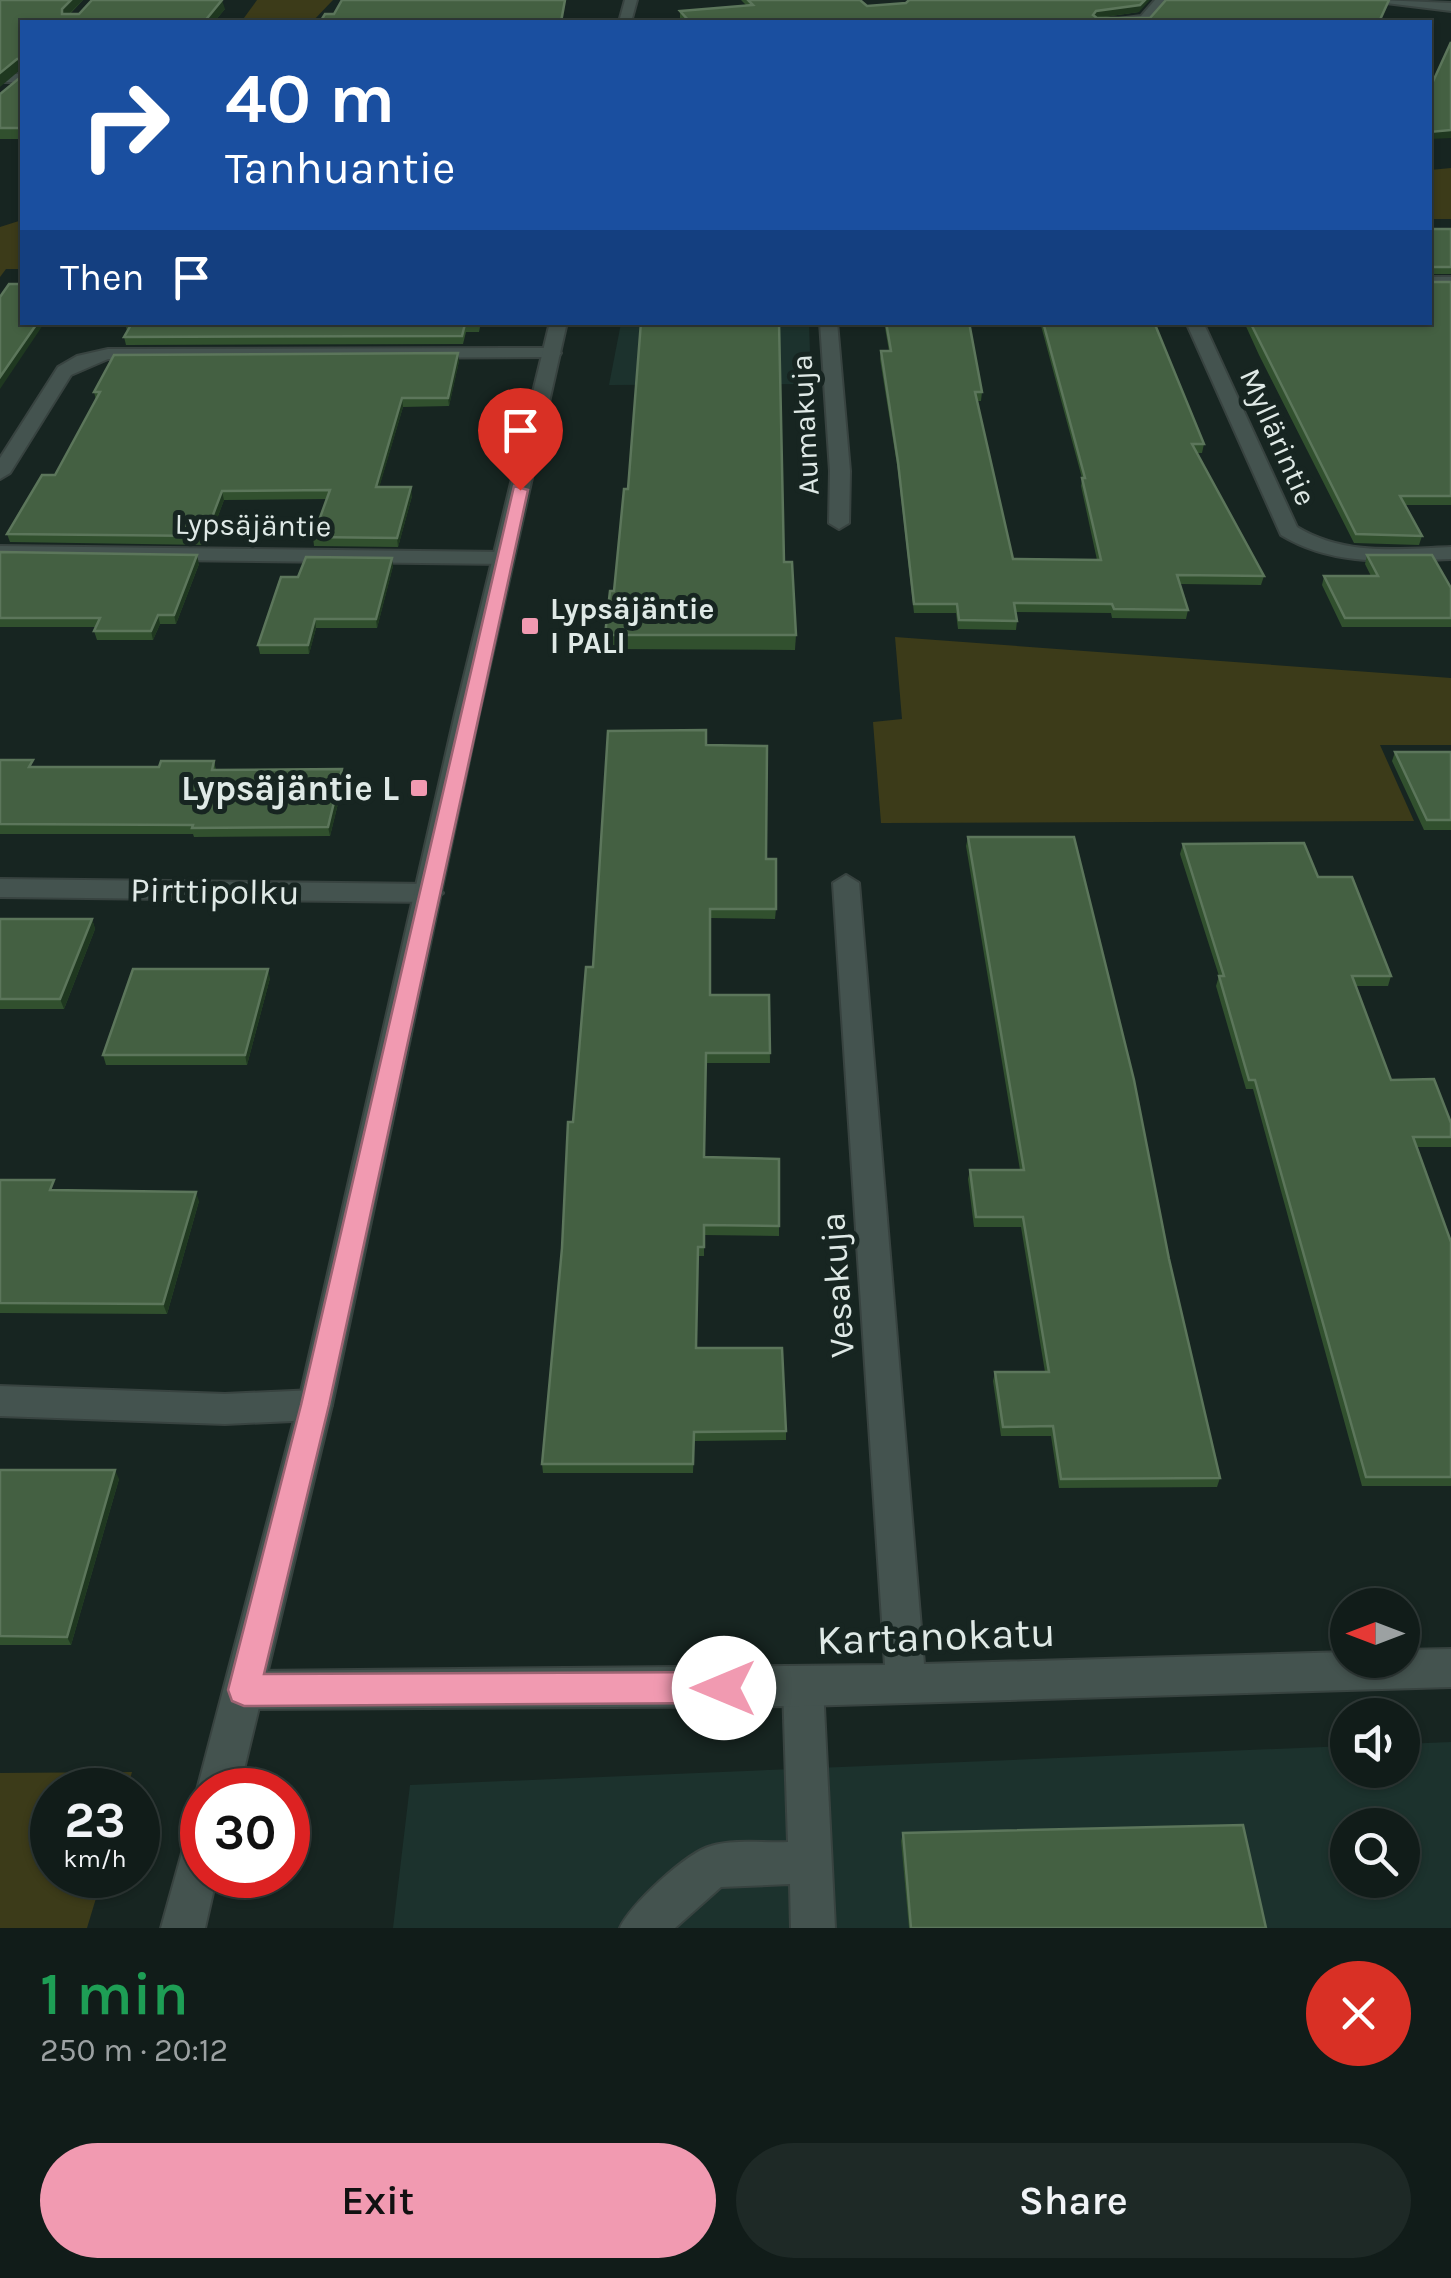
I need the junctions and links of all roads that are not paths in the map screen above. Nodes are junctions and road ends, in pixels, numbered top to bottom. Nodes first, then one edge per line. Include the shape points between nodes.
1 (1161, 0) edge
2 (1386, 0) edge
3 (1426, 4) junction
4 (1451, 7) edge
5 (1131, 20) edge
6 (1420, 20) edge
7 (558, 325) edge
8 (828, 325) edge
9 (1195, 325) edge
10 (552, 354) junction
11 (0, 473) edge
12 (840, 523) dead end
13 (0, 552) edge
14 (1451, 553) edge
15 (504, 558) junction
16 (846, 882) dead end
17 (0, 888) edge
18 (430, 894) junction
19 (0, 1401) edge
20 (315, 1405) junction
21 (1451, 1668) edge
22 (906, 1682) junction
23 (803, 1686) junction
24 (244, 1690) junction
25 (224, 1768) edge
26 (810, 1862) junction
27 (190, 1898) edge
28 (182, 1928) edge
29 (642, 1928) edge
30 (813, 1928) edge

1 - 5 street via 1145,19
2 - 3 street
3 - 4 street
3 - 6 street
7 - 10 street
8 - 12 street, Aumakuja
9 - 14 street, Myllärintie via 1288,531 1309,547 1343,554
10 - 11 street via 108,354 64,372
10 - 15 street
13 - 15 street, Lypsäjäntie
15 - 18 street
16 - 22 street, Vesakuja
17 - 18 street, Pirttipolku
18 - 20 street
19 - 20 street via 225,1409
20 - 24 street
21 - 22 street, Kartanokatu
22 - 23 street, Kartanokatu
23 - 24 street, Kartanokatu
23 - 26 street
24 - 25 street
26 - 29 street via 713,1866
26 - 30 street
27 - 28 street

